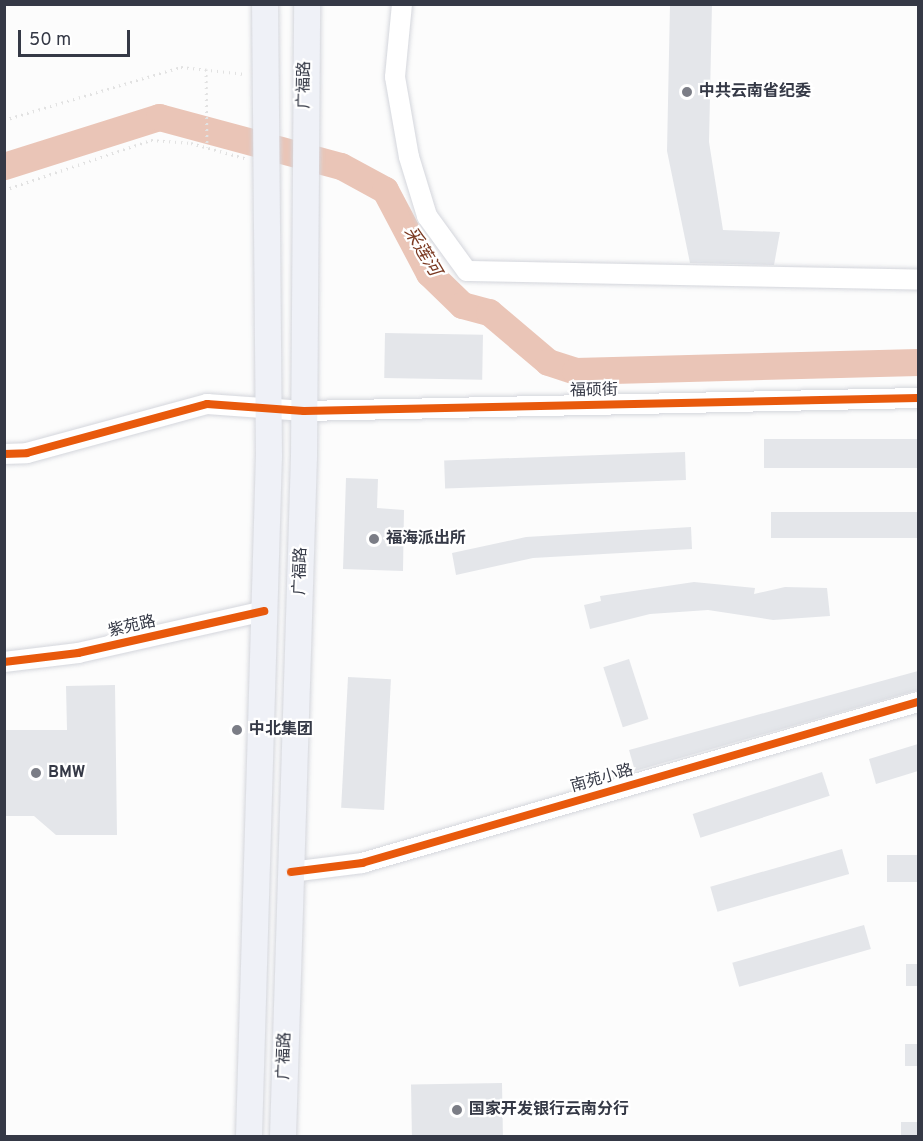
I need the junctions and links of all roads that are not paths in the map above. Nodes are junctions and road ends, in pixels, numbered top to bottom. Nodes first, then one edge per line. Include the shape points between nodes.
1 (265, 4) edge
2 (307, 4) edge
3 (402, 4) edge
4 (918, 280) edge
5 (918, 398) edge
6 (269, 409) junction
7 (304, 411) junction
8 (4, 454) edge
9 (264, 611) junction
10 (4, 662) edge
11 (918, 702) edge
12 (291, 872) junction
13 (249, 1137) edge
14 (283, 1137) edge

1 - 6 main road, 广福路
2 - 7 main road, 广福路
3 - 4 street via 395,77 409,157 428,216 467,271
5 - 7 street, 福硕街
6 - 7 street, 福硕街
6 - 8 street, 福硕街 via 207,405 27,453
6 - 9 main road, 广福路
7 - 12 main road, 广福路
9 - 10 street, 紫苑路 via 78,653
9 - 13 main road, 广福路
11 - 12 street, 南苑小路 via 362,863
12 - 14 main road, 广福路

